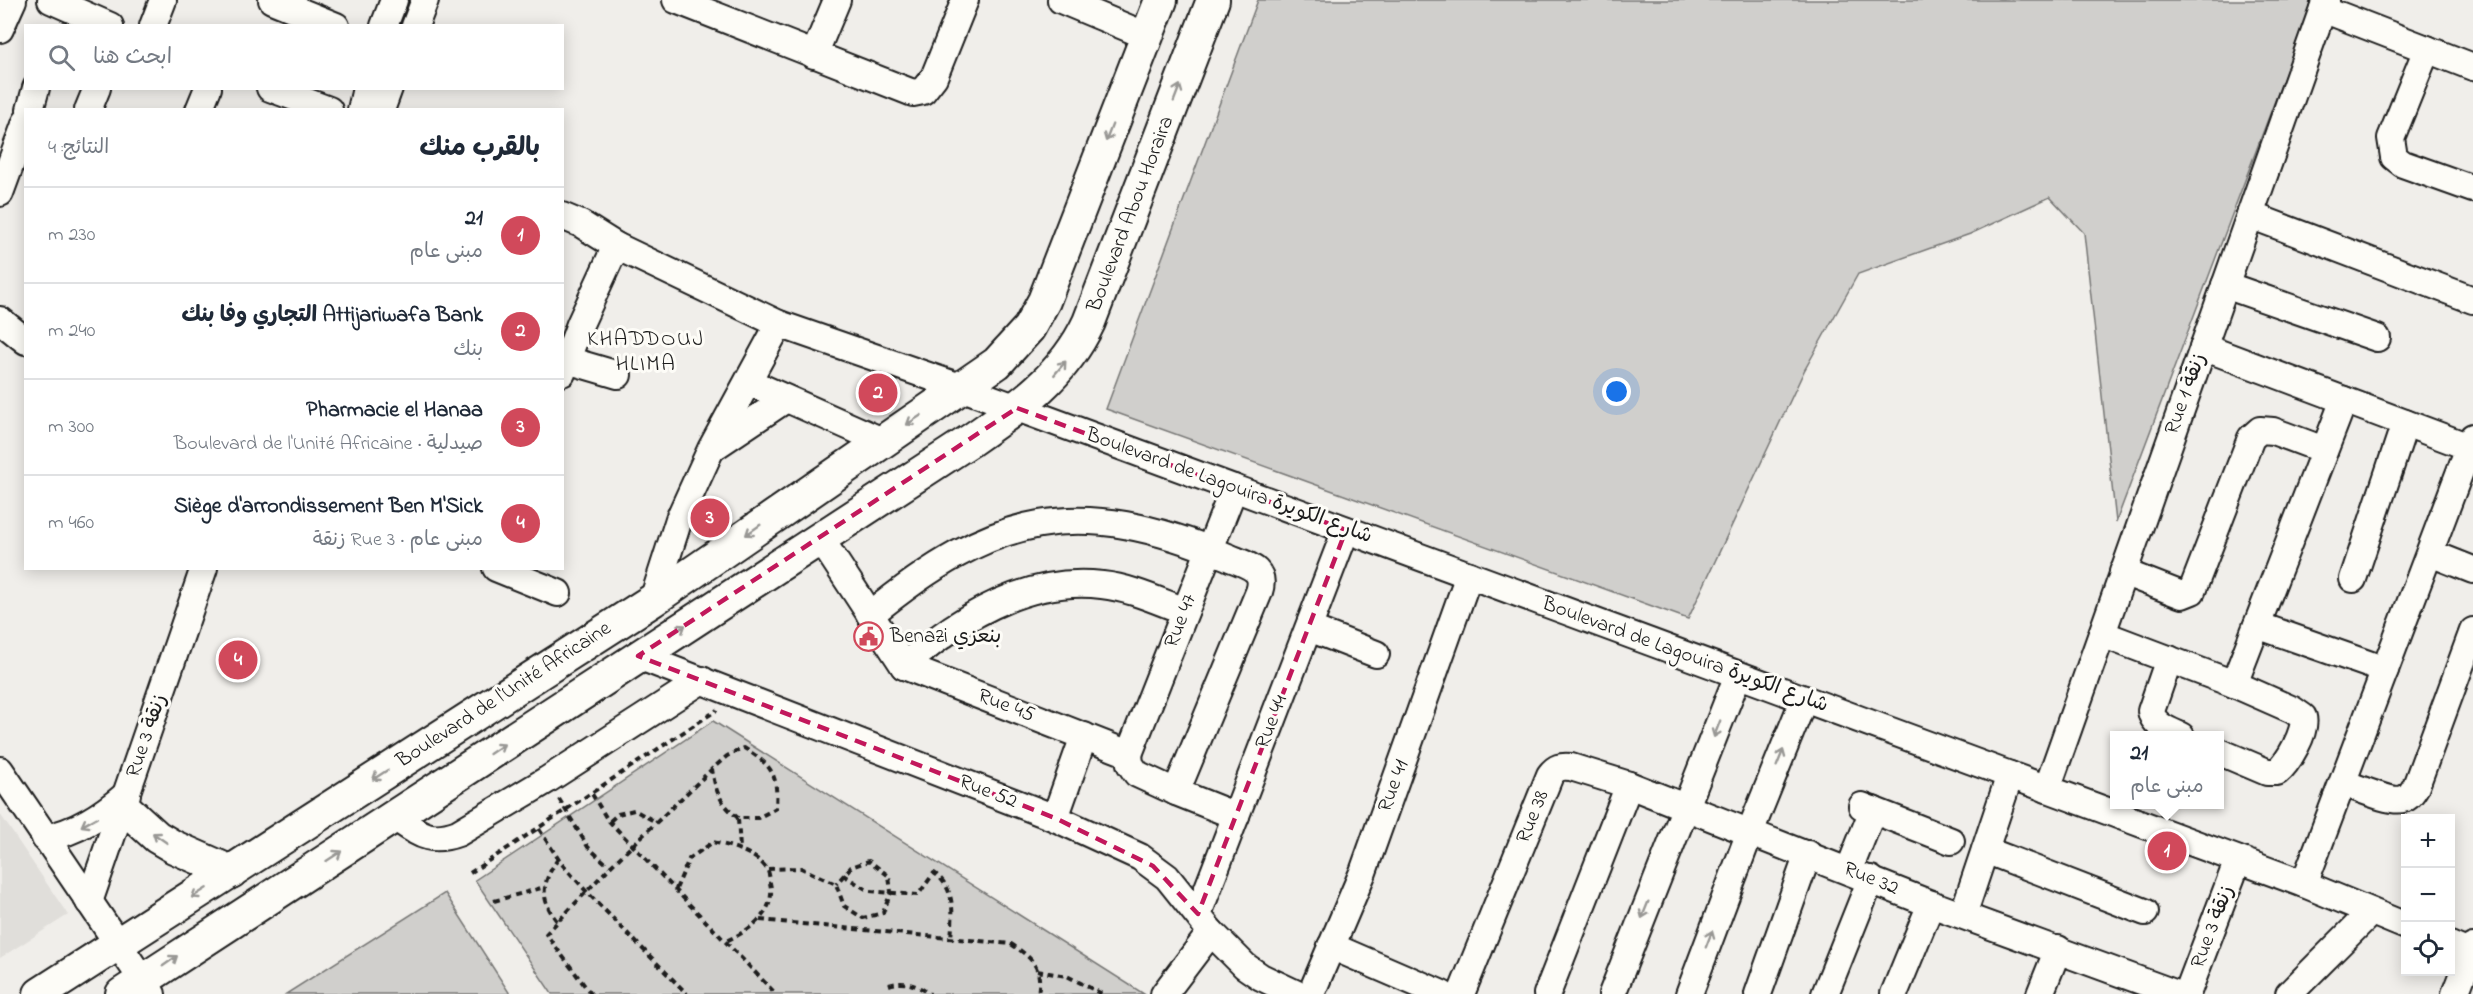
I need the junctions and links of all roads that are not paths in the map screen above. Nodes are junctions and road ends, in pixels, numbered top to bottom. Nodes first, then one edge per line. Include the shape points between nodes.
1 (13, 0) edge
2 (163, 0) edge
3 (394, 0) edge
4 (425, 0) edge
5 (676, 0) edge
6 (837, 0) edge
7 (965, 0) edge
8 (1061, 0) edge
9 (1161, 0) edge
10 (1213, 0) edge
11 (273, 1) edge
12 (2325, 4) edge
13 (714, 7) edge
14 (57, 10) edge
15 (103, 24) edge
16 (154, 24) edge
17 (331, 24) edge
18 (385, 24) edge
19 (416, 24) edge
20 (0, 28) edge
21 (1147, 36) junction
22 (2427, 49) junction
23 (814, 55) junction
24 (2473, 67) edge
25 (35, 90) edge
26 (96, 90) edge
27 (207, 90) edge
28 (275, 90) edge
29 (366, 90) edge
30 (388, 90) edge
31 (31, 108) edge
32 (89, 108) edge
33 (200, 108) edge
34 (324, 108) edge
35 (362, 108) edge
36 (382, 108) edge
37 (24, 134) edge
38 (18, 171) edge
39 (2473, 189) edge
40 (0, 193) edge
41 (2250, 215) junction
42 (564, 217) edge
43 (616, 246) junction
44 (2225, 285) junction
45 (2473, 300) edge
46 (0, 320) edge
47 (779, 324) junction
48 (2377, 338) dead end
49 (24, 339) edge
50 (2203, 347) junction
51 (565, 366) edge
52 (618, 375) dead end
53 (749, 382) junction
54 (963, 388) junction
55 (786, 399) junction
56 (2344, 400) junction
57 (1017, 408) junction
58 (2405, 423) junction
59 (882, 441) junction
60 (2471, 442) edge
61 (711, 449) junction
62 (2324, 450) junction
63 (1234, 488) junction
64 (1346, 530) junction
65 (820, 538) junction
66 (1209, 549) junction
67 (2430, 553) junction
68 (203, 570) edge
69 (501, 570) edge
70 (2473, 570) edge
71 (2123, 572) junction
72 (1469, 575) junction
73 (2352, 579) dead end
74 (558, 593) dead end
75 (653, 600) junction
76 (1185, 611) junction
77 (870, 615) junction
78 (2257, 625) junction
79 (1309, 628) junction
80 (2473, 631) edge
81 (2102, 634) junction
82 (1376, 654) dead end
83 (638, 656) junction
84 (2169, 659) junction
85 (904, 666) junction
86 (2385, 670) junction
87 (1738, 675) junction
88 (702, 680) junction
89 (2234, 684) junction
90 (1804, 699) junction
91 (2172, 731) edge
92 (1084, 736) junction
93 (1129, 754) junction
94 (2224, 754) edge
95 (0, 770) edge
96 (2010, 775) junction
97 (2343, 783) junction
98 (1629, 785) junction
99 (2047, 789) junction
100 (1176, 792) junction
101 (126, 801) junction
102 (1686, 807) junction
103 (1236, 816) junction
104 (394, 817) junction
105 (1055, 818) junction
106 (1750, 831) junction
107 (45, 838) junction
108 (1951, 841) dead end
109 (1985, 850) junction
110 (1808, 854) junction
111 (2238, 860) junction
112 (231, 872) junction
113 (1860, 875) junction
114 (2304, 884) junction
115 (89, 902) junction
116 (1931, 904) junction
117 (2145, 912) dead end
118 (2371, 912) junction
119 (1963, 915) junction
120 (1205, 923) junction
121 (2401, 925) edge
122 (118, 944) junction
123 (1332, 946) junction
124 (2058, 949) junction
125 (2465, 949) edge
126 (139, 989) edge
127 (39, 994) edge
128 (1164, 994) edge
129 (1297, 994) edge
130 (1311, 994) edge
131 (1442, 994) edge
132 (1461, 994) edge
133 (1547, 994) edge
134 (1612, 994) edge
135 (1689, 994) edge
136 (1758, 994) edge
137 (1825, 994) edge
138 (1894, 994) edge
139 (2040, 994) edge
140 (2177, 994) edge
141 (2187, 994) edge
142 (2289, 994) edge
143 (2455, 994) edge

1 - 20 street
2 - 16 street
3 - 18 street
4 - 19 street
5 - 13 street
6 - 23 street
7 - 23 street via 934,77 923,91 913,93
8 - 21 street
9 - 21 main road
57 -> 10 main road, Boulevard Abou Horaira via 1058,372 1081,338
11 - 17 street
12 - 22 street
12 - 41 street, Rue 1 زنقة
13 - 23 street
14 - 15 street
21 -> 54 main road via 1035,318 1010,351
22 - 24 street
22 - 39 street via 2391,138 2394,158
25 - 31 street
26 - 32 street
27 - 33 street
28 - 34 street
29 - 35 street
30 - 36 street
37 - 38 street
38 - 40 street
41 - 44 street, Rue 1 زنقة
41 - 45 street
42 - 43 street, Boulevard de Lagouira شارع الكويرة
43 - 47 street, Boulevard de Lagouira شارع الكويرة
43 - 51 street
44 - 48 street
44 - 50 street, Rue 1 زنقة
46 - 49 street
47 - 53 street
47 - 54 street, Boulevard de Lagouira شارع الكويرة
50 - 56 street
50 - 71 street, Rue 1 زنقة
51 - 52 street
53 - 55 street
53 - 61 street
54 - 57 street, Boulevard de Lagouira شارع الكويرة
54 -> 59 main road, Boulevard de l'Unité Africaine
55 - 59 street
55 - 61 street
56 - 58 street
56 - 62 street
57 - 63 street, Boulevard de Lagouira شارع الكويرة
57 - 65 main road, Boulevard de l'Unité Africaine
58 - 60 street
58 - 73 street
59 -> 75 main road, Boulevard de l'Unité Africaine
60 - 67 street
61 - 75 street via 679,519
62 - 71 street via 2273,431 2260,430 2251,438 2193,591 2182,595
62 - 78 street
63 - 64 street, Boulevard de Lagouira شارع الكويرة
63 - 66 street, Rue 47
64 - 72 street, Boulevard de Lagouira شارع الكويرة
64 - 79 street, Rue 44
65 - 77 street
83 -> 65 main road, Boulevard de l'Unité Africaine
66 - 76 street, Rue 47
66 - 77 street via 1133,526 1096,520 1022,528 987,538 950,557
66 - 100 street via 1252,567 1262,583
67 - 70 street
67 - 86 street
68 - 101 street, Rue 3 زنقة
69 - 74 street
71 - 81 street, Rue 1 زنقة
72 - 87 street, Boulevard de Lagouira شارع الكويرة
72 - 123 street, Rue 41 via 1363,872
75 -> 112 main road, Boulevard de l'Unité Africaine
76 - 85 street via 1117,588 1056,585 1010,598 977,613
76 - 93 street, Rue 47
77 - 85 street
78 - 86 street
78 - 89 street
79 - 82 street
79 - 103 street, Rue 44
80 - 97 street via 2411,793 2394,800
81 - 84 street
81 - 99 street, Rue 1 زنقة
83 - 88 street, Rue 52
104 -> 83 main road, Boulevard de l'Unité Africaine
84 - 89 street
84 - 91 street via 2151,711 2157,724
85 - 92 street, Rue 45
86 - 97 street
87 - 90 street, Boulevard de Lagouira شارع الكويرة
87 -> 102 street
88 - 104 street via 458,833 431,838
88 - 105 street, Rue 52
89 - 94 street via 2293,710 2303,717 2304,725 2289,759 2277,772 2267,772
90 - 96 street, Boulevard de Lagouira شارع الكويرة
106 -> 90 street
92 - 93 street, Rue 45
92 - 105 street
93 - 100 street via 1137,774
95 - 107 street
96 - 99 street, Boulevard de Lagouira شارع الكويرة
96 - 109 street
97 - 114 street
98 - 102 street, Rue 38
98 - 132 street, Rue 38 via 1571,767 1555,769 1550,775
98 - 133 street
99 - 111 street, Boulevard de Lagouira شارع الكويرة
100 - 103 street
101 -> 107 street via 79,828
112 -> 101 main road via 157,837
101 - 115 street, Rue 3 زنقة
102 - 106 street, Rue 32
102 -> 134 street
103 - 120 street, Rue 44
126 -> 104 main road, Boulevard de l'Unité Africaine
105 - 120 street, Rue 52 via 1154,866
106 - 110 street, Rue 32
135 -> 106 street
107 - 115 street
108 - 113 street via 1868,808
109 - 117 street
109 - 119 street
110 - 113 street, Rue 32
110 - 136 street
111 - 114 street, Boulevard de Lagouira شارع الكويرة
111 - 141 street, Rue 3 زنقة
112 -> 122 main road, Boulevard de l'Unité Africaine
113 - 116 street, Rue 32
113 - 137 street
114 - 118 street, Boulevard de Lagouira شارع الكويرة
115 - 122 street
116 - 119 street, Rue 32
116 - 138 street
118 - 121 street, Boulevard de Lagouira شارع الكويرة
118 - 142 street
119 - 124 street, Rue 32
120 - 128 street, Rue 44
120 - 129 street, Rue 52 via 1245,966
122 - 126 street
122 - 127 main road, Boulevard de l'Unité Africaine
123 - 130 street, Rue 41
123 - 131 street
124 - 139 street
124 - 140 street, Rue 32
125 - 143 street

